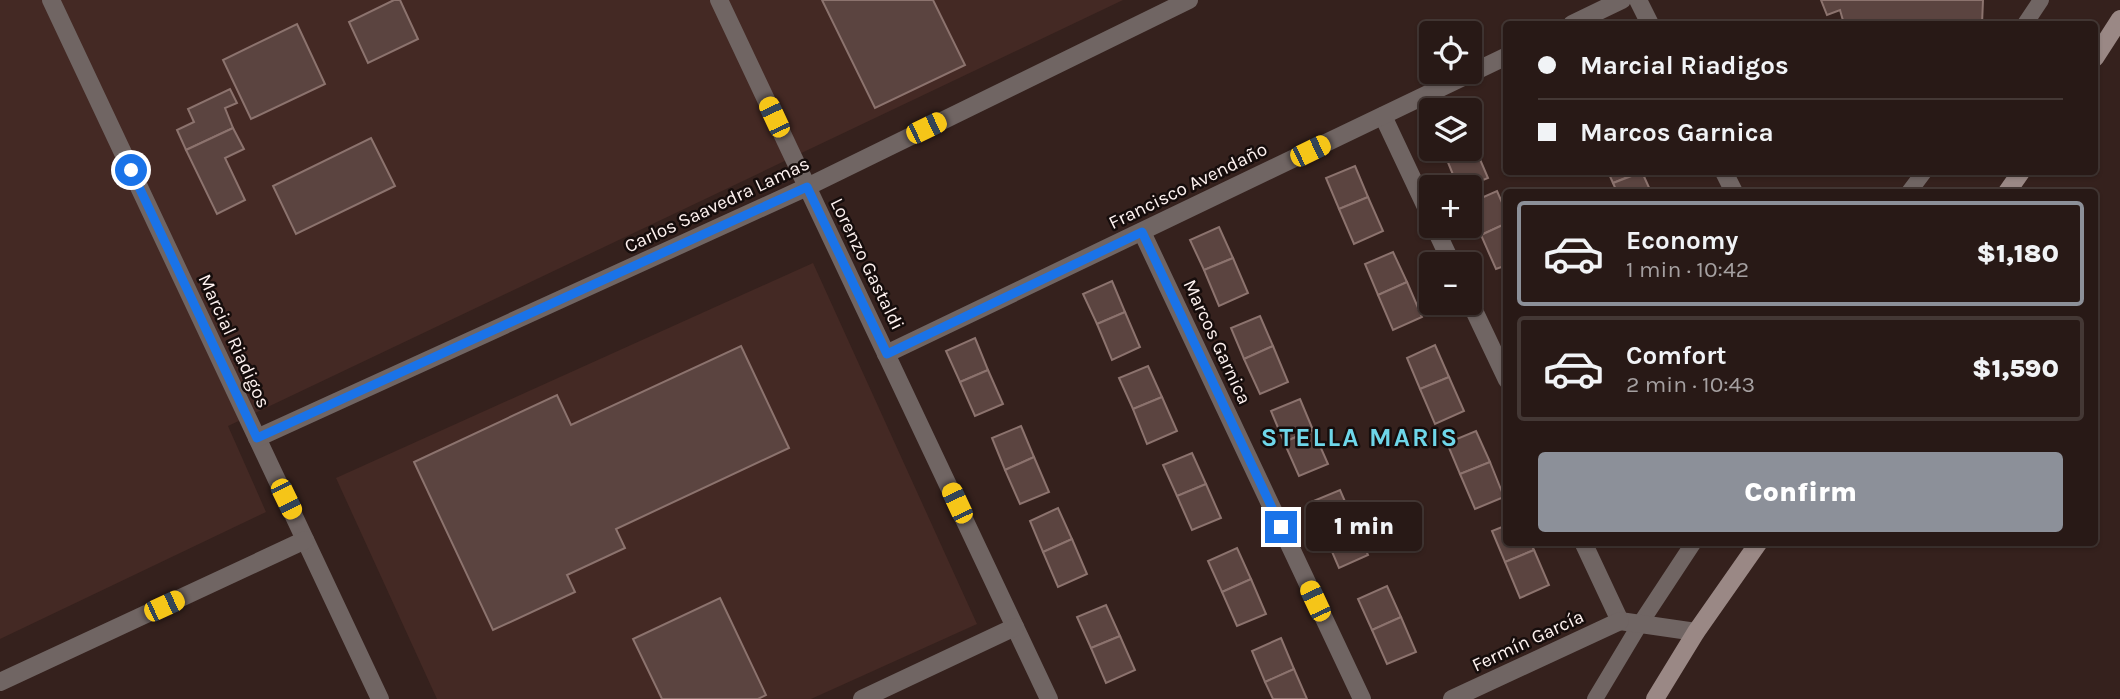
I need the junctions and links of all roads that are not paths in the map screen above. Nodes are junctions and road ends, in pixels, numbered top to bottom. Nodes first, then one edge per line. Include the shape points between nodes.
1 (51, 0) edge
2 (719, 0) edge
3 (1189, 0) edge
4 (1622, 0) edge
5 (1638, 0) edge
6 (2042, 0) edge
7 (2120, 19) edge
8 (1578, 21) edge
9 (1648, 21) edge
10 (2027, 21) edge
11 (2098, 53) edge
12 (1503, 58) edge
13 (1383, 116) junction
14 (807, 187) junction
15 (1419, 192) edge
16 (1142, 232) junction
17 (1476, 315) edge
18 (887, 354) junction
19 (1503, 372) edge
20 (257, 438) junction
21 (305, 540) junction
22 (1585, 546) edge
23 (1691, 546) edge
24 (1756, 546) edge
25 (1620, 621) junction
26 (1640, 624) junction
27 (1015, 627) junction
28 (1696, 632) junction
29 (0, 682) edge
30 (380, 699) edge
31 (862, 699) edge
32 (1049, 699) edge
33 (1362, 699) edge
34 (1452, 699) edge
35 (1595, 699) edge
36 (1654, 699) edge

1 - 20 street, Marcial Riadigos
2 - 14 street, Lorenzo Gastaldi
3 - 14 street, Carlos Saavedra Lamas
4 - 8 street
5 - 9 street
6 - 10 lane
7 - 11 main road
12 - 13 street, Francisco Avendaño
13 - 15 street
13 - 16 street, Francisco Avendaño
14 - 18 street, Lorenzo Gastaldi
14 - 20 street, Carlos Saavedra Lamas
16 - 18 street, Francisco Avendaño
16 - 33 street, Marcos Garnica
17 - 19 street
18 - 27 street, Lorenzo Gastaldi
20 - 21 street, Marcial Riadigos
21 - 29 street
21 - 30 street, Marcial Riadigos
22 - 25 street
23 - 26 lane
24 - 28 main road
25 - 26 street
25 - 34 street, Fermín García
26 - 28 street
26 - 35 lane
27 - 31 street
27 - 32 street, Lorenzo Gastaldi
28 - 36 main road

